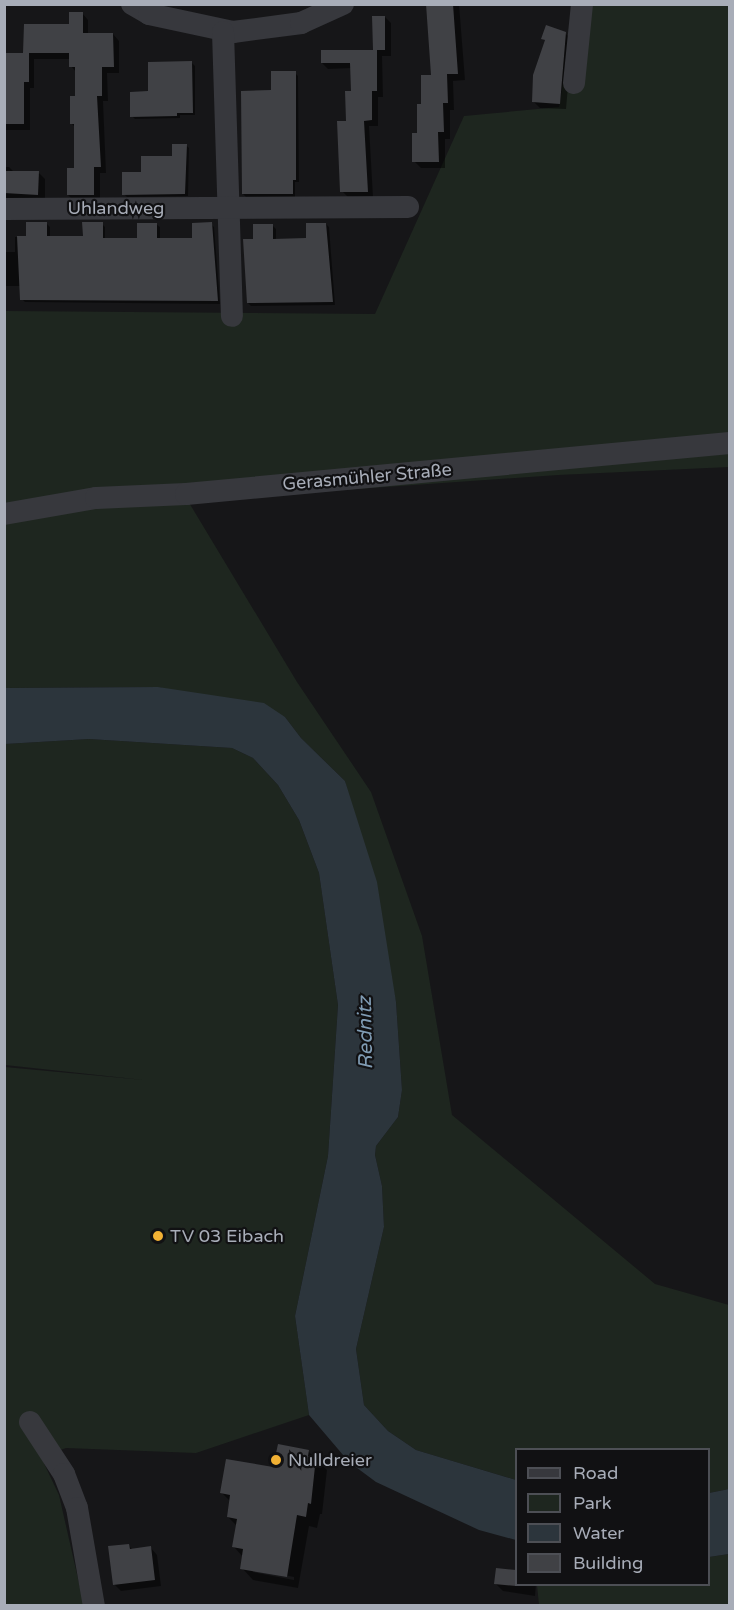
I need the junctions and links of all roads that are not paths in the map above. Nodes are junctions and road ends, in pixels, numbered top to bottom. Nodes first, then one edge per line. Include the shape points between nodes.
1 (132, 4) edge
2 (343, 4) edge
3 (582, 4) edge
4 (223, 32) junction
5 (574, 83) dead end
6 (228, 207) junction
7 (408, 207) dead end
8 (4, 209) edge
9 (232, 316) dead end
10 (729, 443) edge
11 (4, 514) edge
12 (30, 1422) dead end
13 (94, 1605) edge

1 - 4 street via 149,14
2 - 4 street via 301,23
3 - 5 street
4 - 6 street
6 - 7 street, Uhlandweg
6 - 8 street, Uhlandweg
6 - 9 street
10 - 11 street, Gerasmühler Straße via 186,494 96,498
12 - 13 street via 64,1474 77,1508

